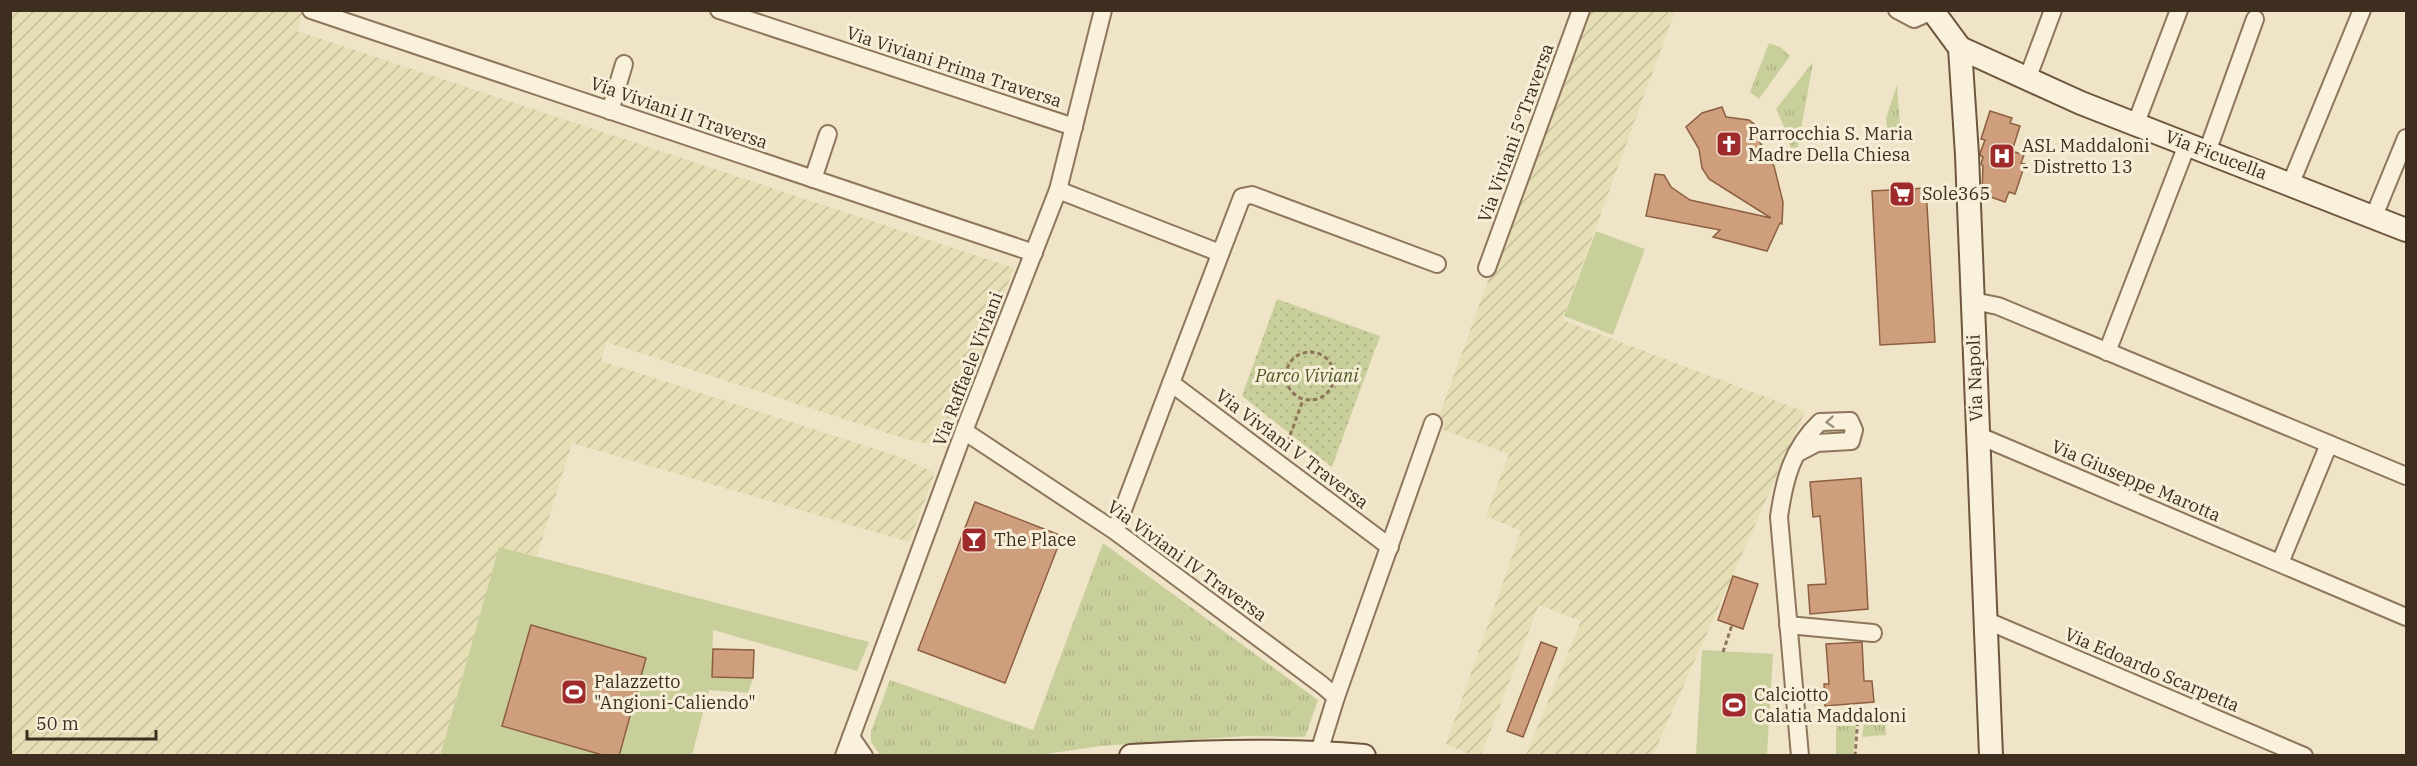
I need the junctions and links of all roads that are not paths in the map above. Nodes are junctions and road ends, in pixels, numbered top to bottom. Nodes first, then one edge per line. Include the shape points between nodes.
1 (312, 10) edge
2 (719, 10) edge
3 (1102, 10) edge
4 (1581, 10) edge
5 (1897, 10) edge
6 (1932, 10) edge
7 (2053, 10) edge
8 (2179, 10) edge
9 (2362, 10) edge
10 (2255, 19) dead end
11 (1960, 48) junction
12 (624, 64) dead end
13 (2028, 77) junction
14 (610, 111) junction
15 (2136, 123) junction
16 (1074, 127) junction
17 (828, 134) dead end
18 (2406, 138) edge
19 (2197, 148) junction
20 (813, 179) junction
21 (2291, 183) junction
22 (1058, 190) junction
23 (2374, 216) junction
24 (2406, 230) edge
25 (1034, 253) junction
26 (1220, 253) junction
27 (1437, 264) dead end
28 (1488, 268) dead end
29 (1973, 301) junction
30 (2107, 352) junction
31 (1171, 383) junction
32 (1433, 423) dead end
33 (964, 431) junction
34 (1977, 435) junction
35 (2329, 444) junction
36 (1796, 454) dead end
37 (2406, 476) edge
38 (1115, 531) junction
39 (1390, 547) junction
40 (2280, 563) junction
41 (2406, 617) edge
42 (1985, 620) junction
43 (1788, 624) junction
44 (1873, 633) dead end
45 (1335, 697) junction
46 (1990, 730) junction
47 (851, 737) junction
48 (1319, 752) junction
49 (844, 756) edge
50 (864, 756) edge
51 (1131, 756) edge
52 (1364, 756) edge
53 (1800, 756) edge
54 (1980, 756) edge
55 (1990, 756) edge
56 (2304, 756) edge

1 - 14 street, Via Viviani II Traversa
2 - 16 street, Via Viviani Prima Traversa
3 - 16 street, Via Raffaele Viviani
4 - 28 street, Via Viviani 5°Traversa
5 - 6 street via 1914,19
6 - 11 main road
7 - 13 street
8 - 15 street
9 - 21 street
10 - 19 street
11 - 13 main road, Via Ficucella
11 - 29 main road, Via Napoli
12 - 14 street
13 - 15 main road, Via Ficucella via 2081,103
14 - 20 street, Via Viviani II Traversa
15 - 19 main road, Via Ficucella
16 - 22 street, Via Raffaele Viviani
17 - 20 street
18 - 23 street
19 - 21 main road, Via Ficucella
19 - 30 street
20 - 25 street, Via Viviani II Traversa
21 - 23 main road, Via Ficucella
22 - 25 street, Via Raffaele Viviani
22 - 26 street
23 - 24 main road, Via Ficucella
25 - 33 street, Via Raffaele Viviani
26 - 27 street via 1242,197 1252,195
26 - 31 street
29 - 30 street via 1998,306
29 - 34 main road, Via Napoli
30 - 35 street
31 - 38 street
31 - 39 street, Via Viviani V Traversa
32 - 39 street
33 - 38 street, Via Viviani IV Traversa
33 - 47 street, Via Raffaele Viviani
34 - 40 street, Via Giuseppe Marotta
34 - 42 main road, Via Napoli
35 - 37 street
35 - 40 street
36 - 43 street via 1790,464 1779,517
38 - 45 street, Via Viviani IV Traversa
39 - 45 street
40 - 41 street, Via Giuseppe Marotta
42 - 46 main road, Via Napoli
42 - 56 street, Via Edoardo Scarpetta
43 - 44 street
43 - 53 street
45 - 48 street
46 - 54 main road
46 - 55 main road, Via Napoli
47 - 49 street, Via Raffaele Viviani
47 - 50 street
48 - 51 main road via 1226,750
48 - 52 main road

